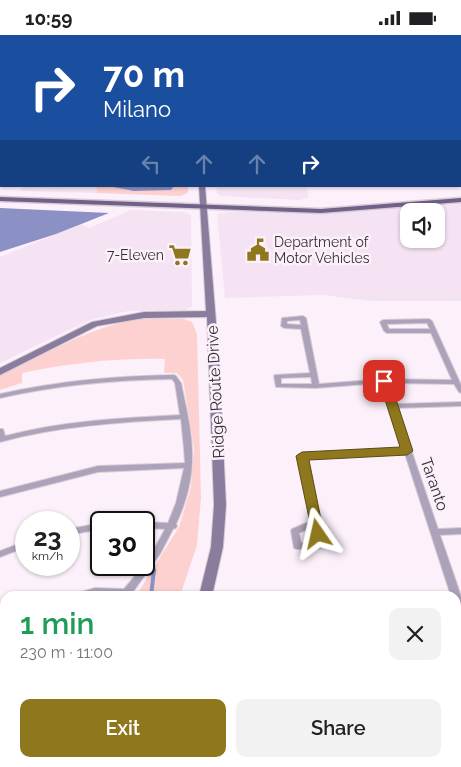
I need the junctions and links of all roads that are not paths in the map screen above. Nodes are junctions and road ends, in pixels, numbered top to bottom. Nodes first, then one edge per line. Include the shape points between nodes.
1 (202, 187) edge
2 (0, 193) edge
3 (461, 197) edge
4 (0, 199) edge
5 (203, 204) junction
6 (211, 314) junction
7 (304, 327) dead end
8 (433, 331) junction
9 (0, 372) edge
10 (314, 375) junction
11 (384, 381) junction
12 (456, 382) junction
13 (316, 386) junction
14 (461, 391) edge
15 (0, 396) edge
16 (461, 404) edge
17 (392, 406) junction
18 (183, 417) junction
19 (1, 437) edge
20 (407, 451) junction
21 (188, 465) junction
22 (0, 494) edge
23 (315, 523) dead end
24 (155, 525) edge
25 (173, 526) junction
26 (461, 531) edge
27 (434, 532) junction
28 (15, 548) edge
29 (0, 554) edge
30 (129, 591) edge
31 (207, 591) edge
32 (454, 591) edge

1 - 5 main road, Ridge Route Drive
2 - 5 main road
3 - 5 main road via 336,203
3 - 5 main road via 397,206 321,211
4 - 5 main road
5 - 6 main road, Ridge Route Drive
6 - 9 main road via 144,315 95,324
6 - 31 main road, Ridge Route Drive via 220,505 217,547
7 - 10 street
8 - 8 street via 429,321 382,322 387,331
8 - 12 street
10 - 13 street
10 - 13 street via 276,376 278,386
11 - 12 street
11 - 13 street
11 - 17 street, Taranto
12 - 14 street
15 - 18 street via 76,381 174,377 178,383
16 - 17 street
17 - 20 street, Taranto
18 - 19 street via 102,421
18 - 21 street
20 - 23 street via 302,456
20 - 27 street, Taranto
21 - 22 street via 98,469
21 - 25 street
24 - 25 street
25 - 30 street
26 - 27 street
27 - 32 street, Taranto
28 - 29 street

